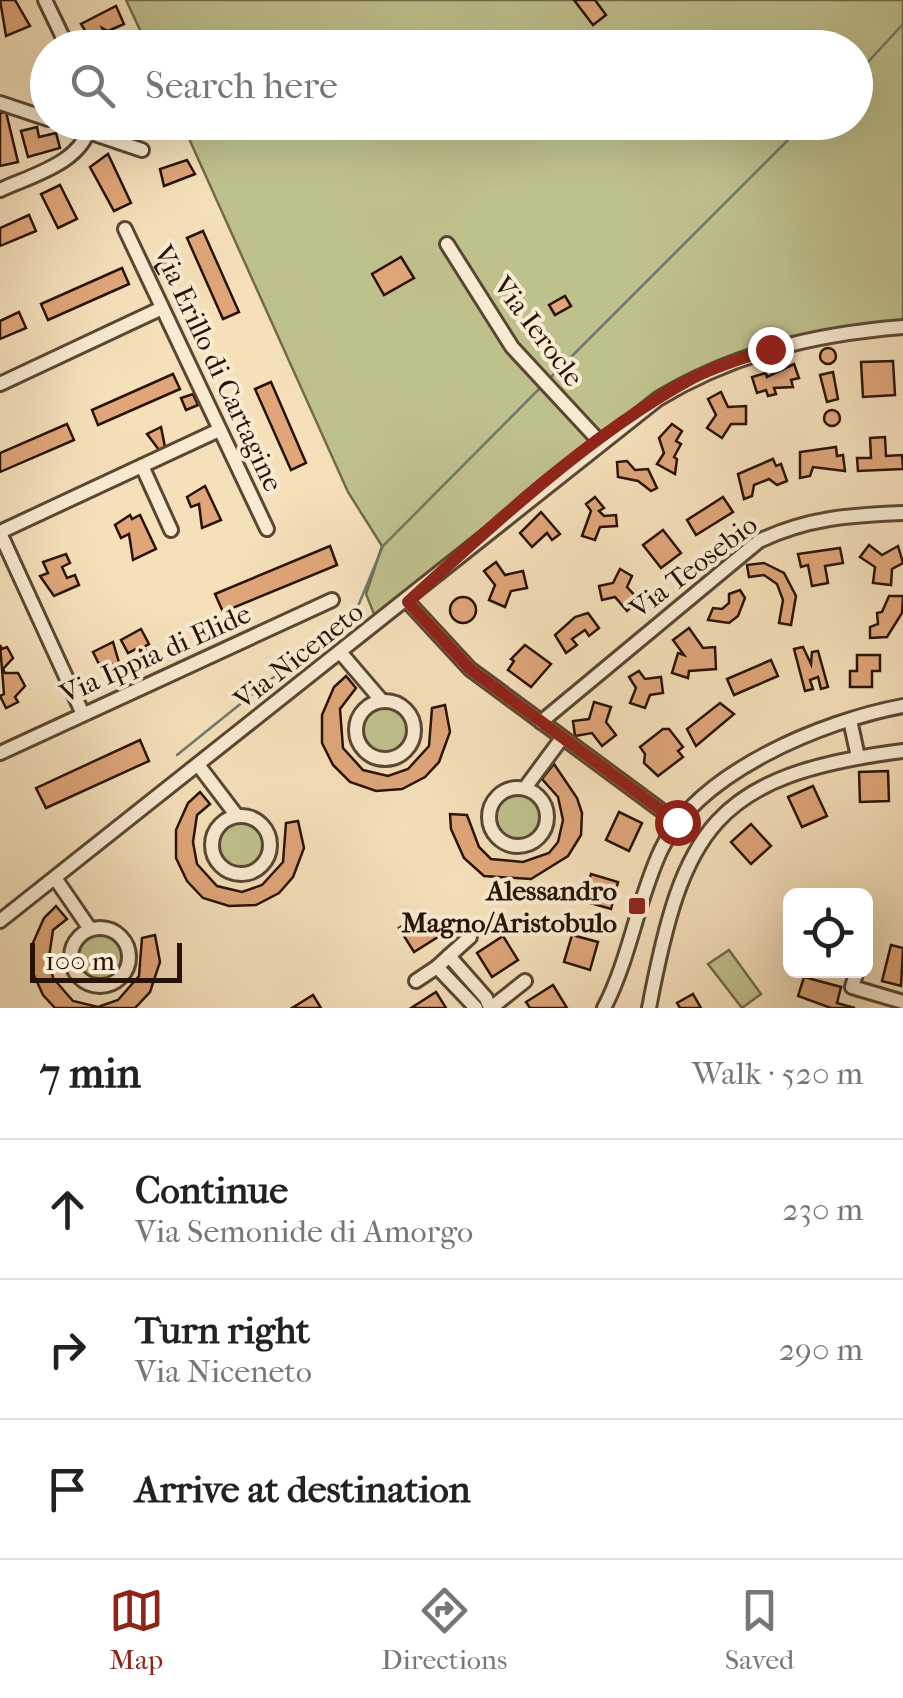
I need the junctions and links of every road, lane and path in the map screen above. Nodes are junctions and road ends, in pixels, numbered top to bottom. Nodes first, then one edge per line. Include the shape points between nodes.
1 (45, 0) edge
2 (59, 30) edge
3 (0, 103) edge
4 (30, 113) edge
5 (79, 140) edge
6 (118, 140) edge
7 (142, 150) dead end
8 (0, 190) edge
9 (126, 229) dead end
10 (447, 244) dead end
11 (162, 308) junction
12 (903, 327) edge
13 (0, 384) edge
14 (219, 430) junction
15 (600, 442) junction
16 (142, 466) junction
17 (903, 513) edge
18 (267, 529) dead end
19 (171, 530) dead end
20 (0, 532) edge
21 (332, 600) dead end
22 (408, 602) junction
23 (340, 652) junction
24 (382, 701) junction
25 (903, 706) edge
26 (82, 712) junction
27 (850, 720) junction
28 (541, 722) junction
29 (562, 738) junction
30 (903, 750) edge
31 (0, 753) edge
32 (858, 757) junction
33 (199, 766) junction
34 (526, 788) junction
35 (237, 816) junction
36 (677, 822) junction
37 (55, 878) junction
38 (0, 921) edge
39 (636, 927) junction
40 (90, 929) junction
41 (663, 933) junction
42 (470, 936) dead end
43 (449, 956) junction
44 (436, 967) junction
45 (854, 978) edge
46 (524, 981) dead end
47 (416, 982) dead end
48 (903, 1002) edge
49 (476, 1008) edge
50 (490, 1008) edge
51 (604, 1008) edge
52 (649, 1008) edge

1 - 2 street
3 - 4 street
5 - 8 street via 62,160
6 - 7 street
9 - 11 street, Via Erillo di Cartagine
10 - 15 street, Via Ierocle via 512,347
11 - 13 street
11 - 14 street, Via Erillo di Cartagine
12 - 15 street, Via Niceneto via 822,335 708,372
14 - 16 street
14 - 18 street, Via Erillo di Cartagine
15 - 22 street, Via Niceneto
16 - 19 street
16 - 20 street
17 - 28 street, Via Teosebio via 798,522 759,542
20 - 26 street
21 - 26 street, Via Ippia di Elide
22 - 23 street, Via Niceneto
22 - 28 street via 470,669
23 - 24 street
23 - 33 street, Via Niceneto
24 - 24 street via 365,708 356,734 371,756 389,760 407,750 415,732 402,705
25 - 27 street
26 - 31 street, Via Ippia di Elide
27 - 32 street
27 - 36 street via 738,773
28 - 29 street
29 - 34 street
29 - 36 street
30 - 32 street
32 - 41 street via 780,778 733,808 689,860
33 - 35 street
33 - 37 street, Via Niceneto
34 - 34 street via 506,790 488,814 493,833 508,845 536,841 546,826 546,807
35 - 35 street via 215,831 211,849 226,871 244,875 262,866 270,847 264,828
36 - 39 street via 656,862
37 - 38 street, Via Niceneto
37 - 40 street
39 - 41 street
39 - 51 street
40 - 40 street via 72,950 73,968 94,986 113,984 127,970 126,942 110,930
41 - 52 street
42 - 43 street
43 - 44 street
43 - 50 street
44 - 47 street
44 - 49 street
45 - 48 street via 852,987
46 - 50 street

